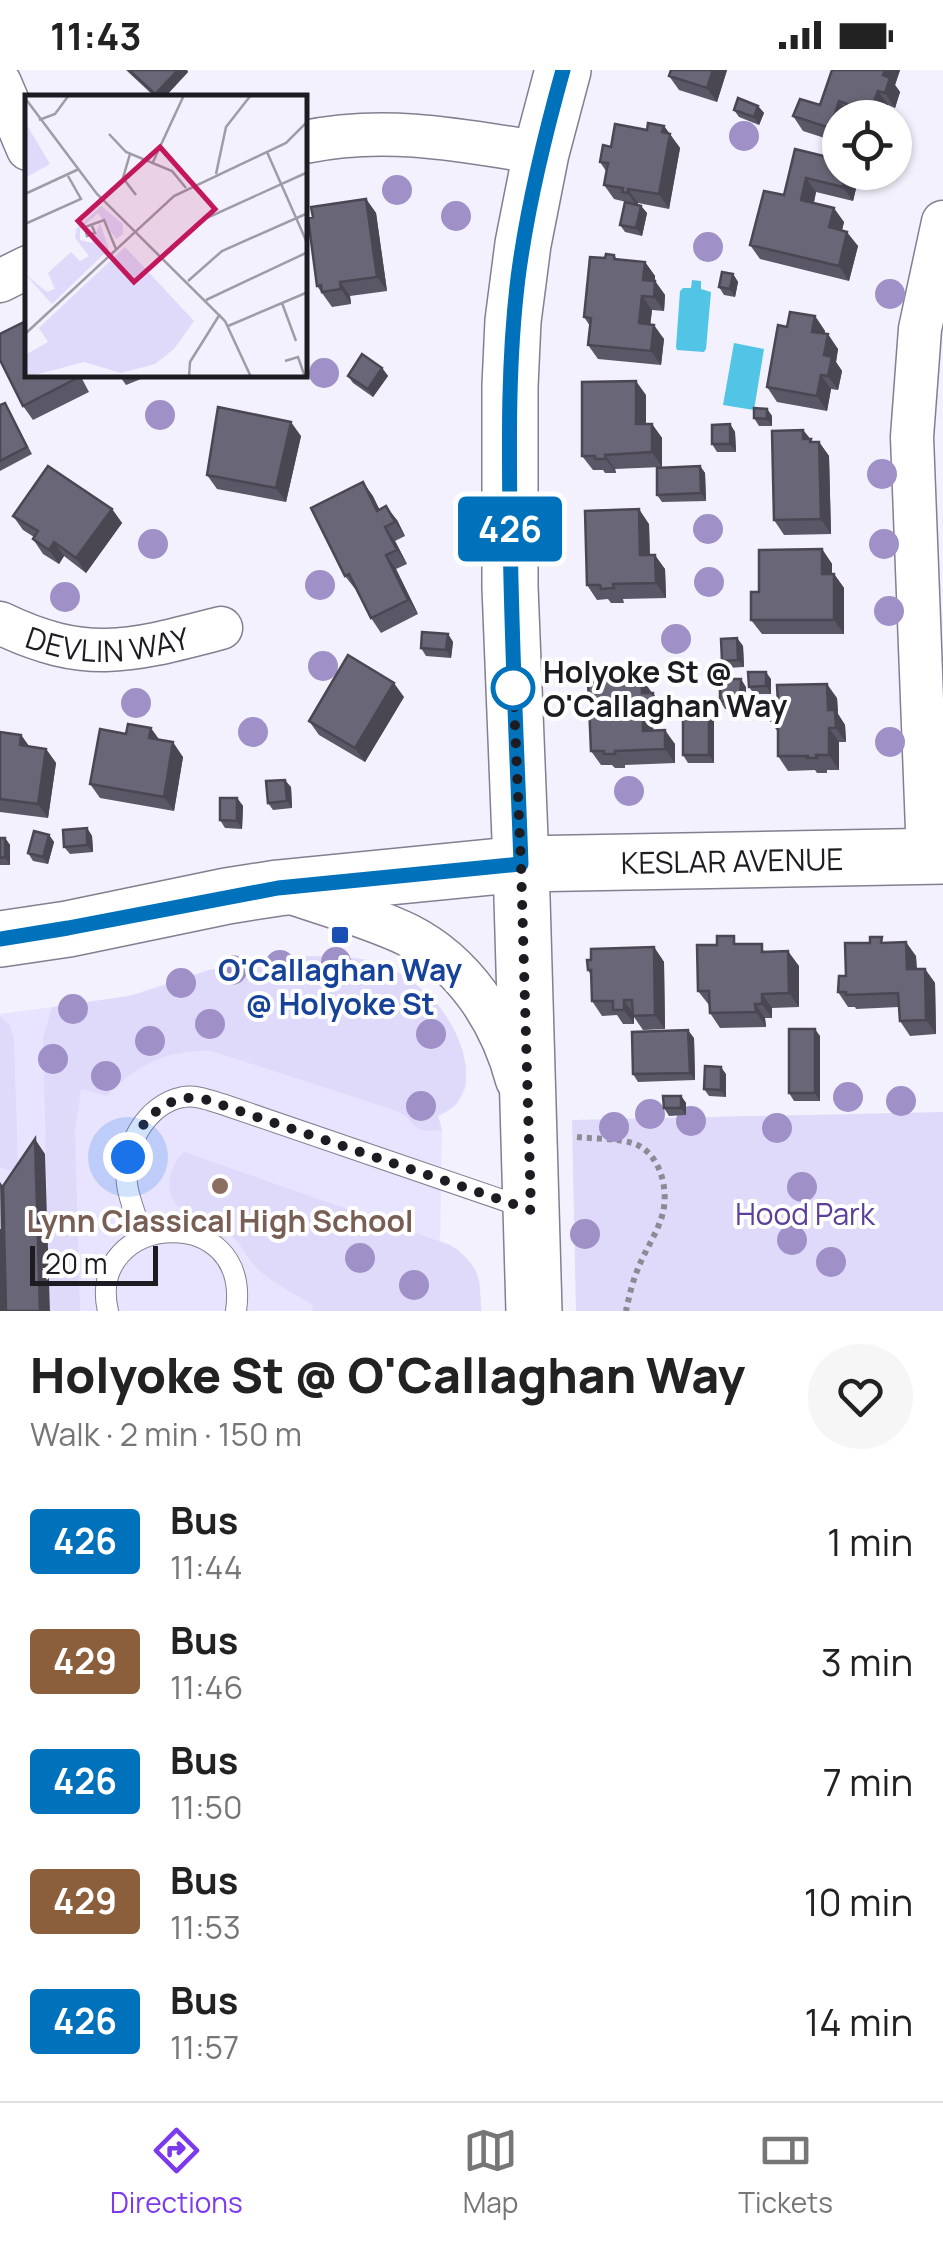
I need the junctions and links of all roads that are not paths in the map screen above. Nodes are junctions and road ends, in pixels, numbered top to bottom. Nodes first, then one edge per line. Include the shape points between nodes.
1 (563, 70) edge
2 (0, 82) edge
3 (308, 141) edge
4 (25, 143) edge
5 (540, 153) junction
6 (943, 222) edge
7 (25, 268) edge
8 (0, 281) edge
9 (0, 622) edge
10 (221, 628) dead end
11 (935, 856) edge
12 (521, 864) junction
13 (278, 888) junction
14 (0, 938) edge
15 (547, 1128) junction
16 (531, 1210) junction
17 (143, 1237) junction
18 (108, 1311) edge
19 (236, 1311) edge
20 (534, 1311) edge

1 - 5 main road
2 - 4 street
3 - 5 street via 420,134
5 - 12 main road via 518,280 510,404
6 - 11 street via 920,329 912,437
7 - 8 street
9 - 10 street, DEVLIN WAY via 55,644 110,652
11 - 12 main road, KESLAR AVENUE
12 - 13 main road, KESLAR AVENUE
12 - 15 main road
13 - 14 main road, KESLAR AVENUE
13 - 15 street via 400,932 450,966 481,999
15 - 16 main road
16 - 17 lane via 192,1096 161,1106 130,1149 127,1186
16 - 20 main road
17 - 18 lane via 114,1264
17 - 19 lane via 168,1230 207,1240 226,1258 237,1283

